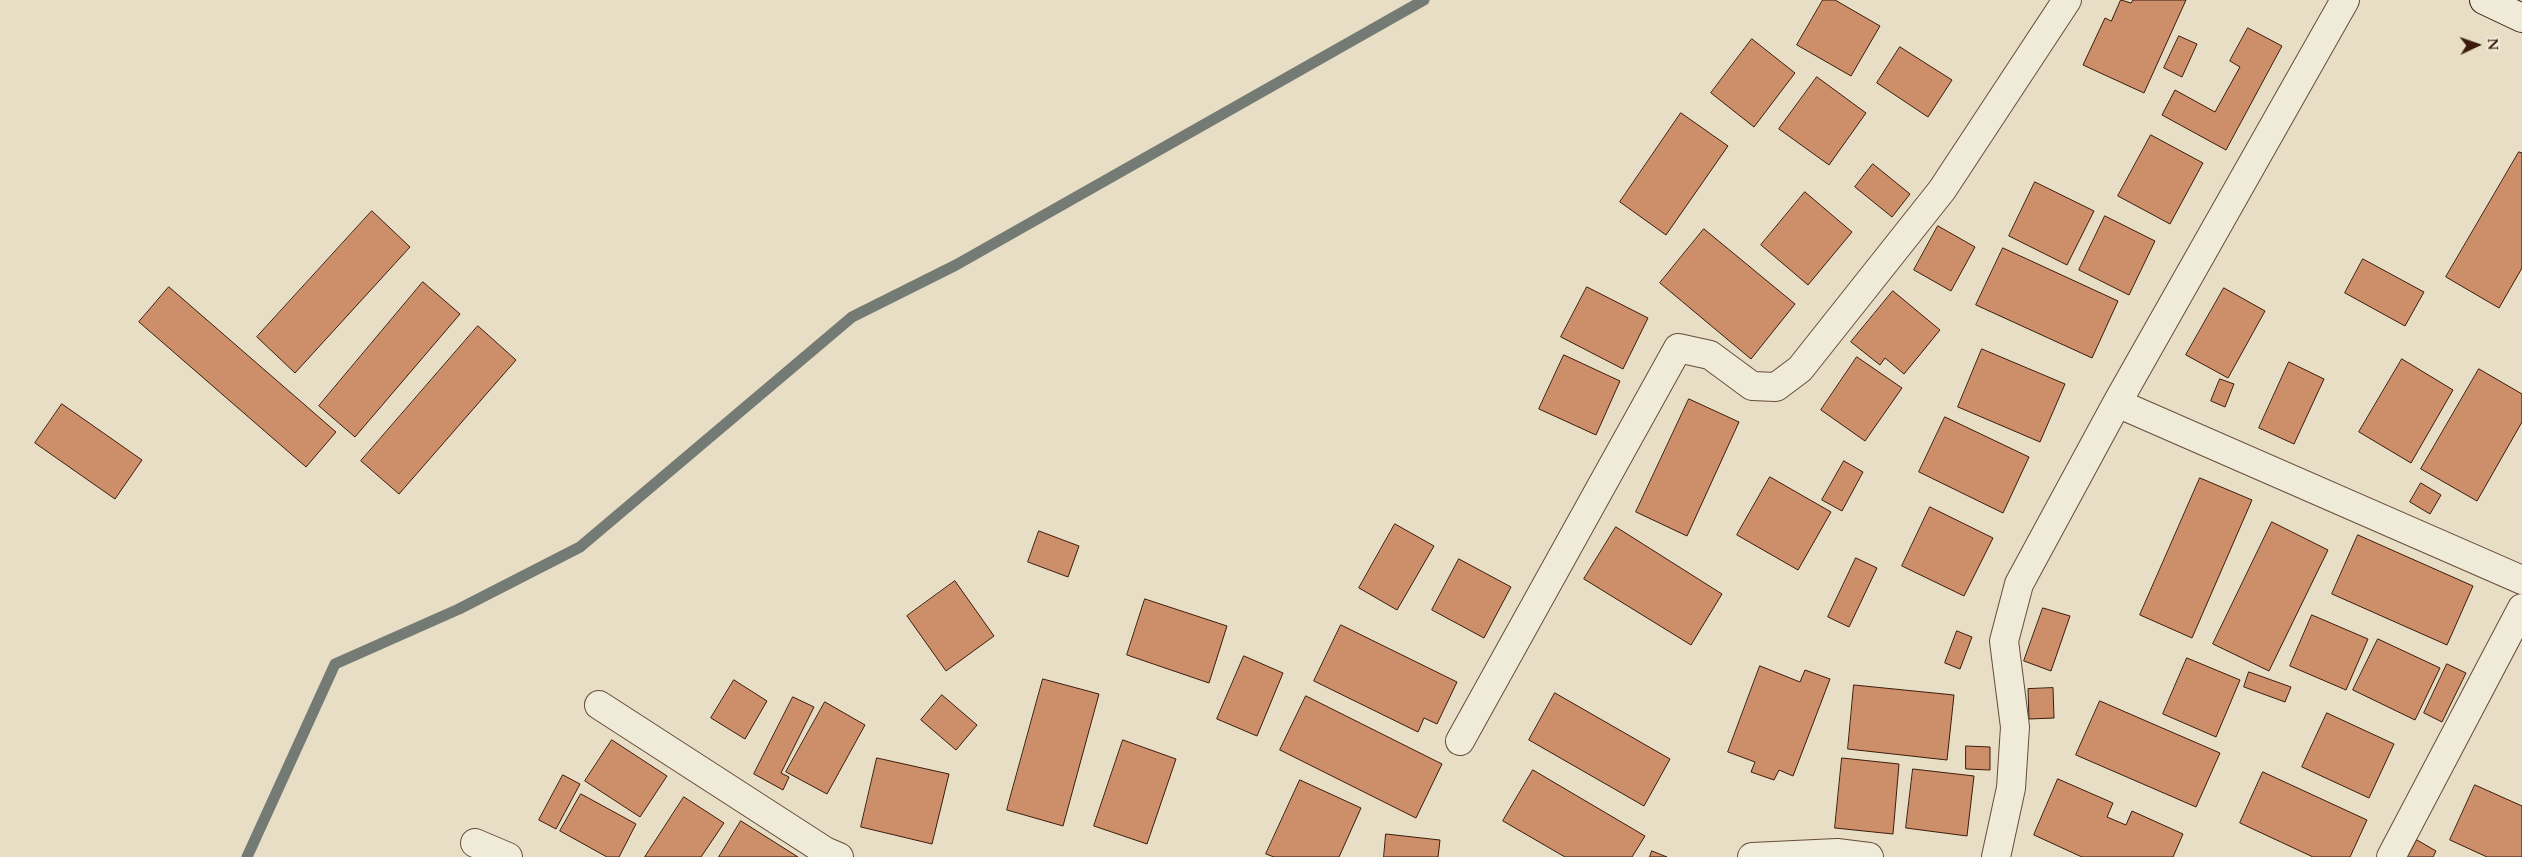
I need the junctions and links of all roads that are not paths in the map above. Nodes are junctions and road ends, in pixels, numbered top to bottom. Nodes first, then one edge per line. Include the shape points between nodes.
1 (2067, 0) edge
2 (2345, 0) edge
3 (2484, 0) edge
4 (2522, 18) edge
5 (2117, 403) junction
6 (2522, 580) edge
7 (2522, 608) edge
8 (599, 705) dead end
9 (1460, 741) dead end
10 (475, 843) dead end
11 (508, 857) edge
12 (839, 857) edge
13 (1752, 857) edge
14 (1868, 857) edge
15 (1996, 857) edge
16 (2391, 857) edge

1 - 9 street via 1942,190 1800,369 1776,387 1752,386 1710,355 1678,348
2 - 5 street
3 - 4 street
5 - 6 street
5 - 15 street via 2019,584 2004,642 2015,727 2011,788
7 - 16 street
8 - 12 street
10 - 11 street
13 - 14 street via 1837,852

